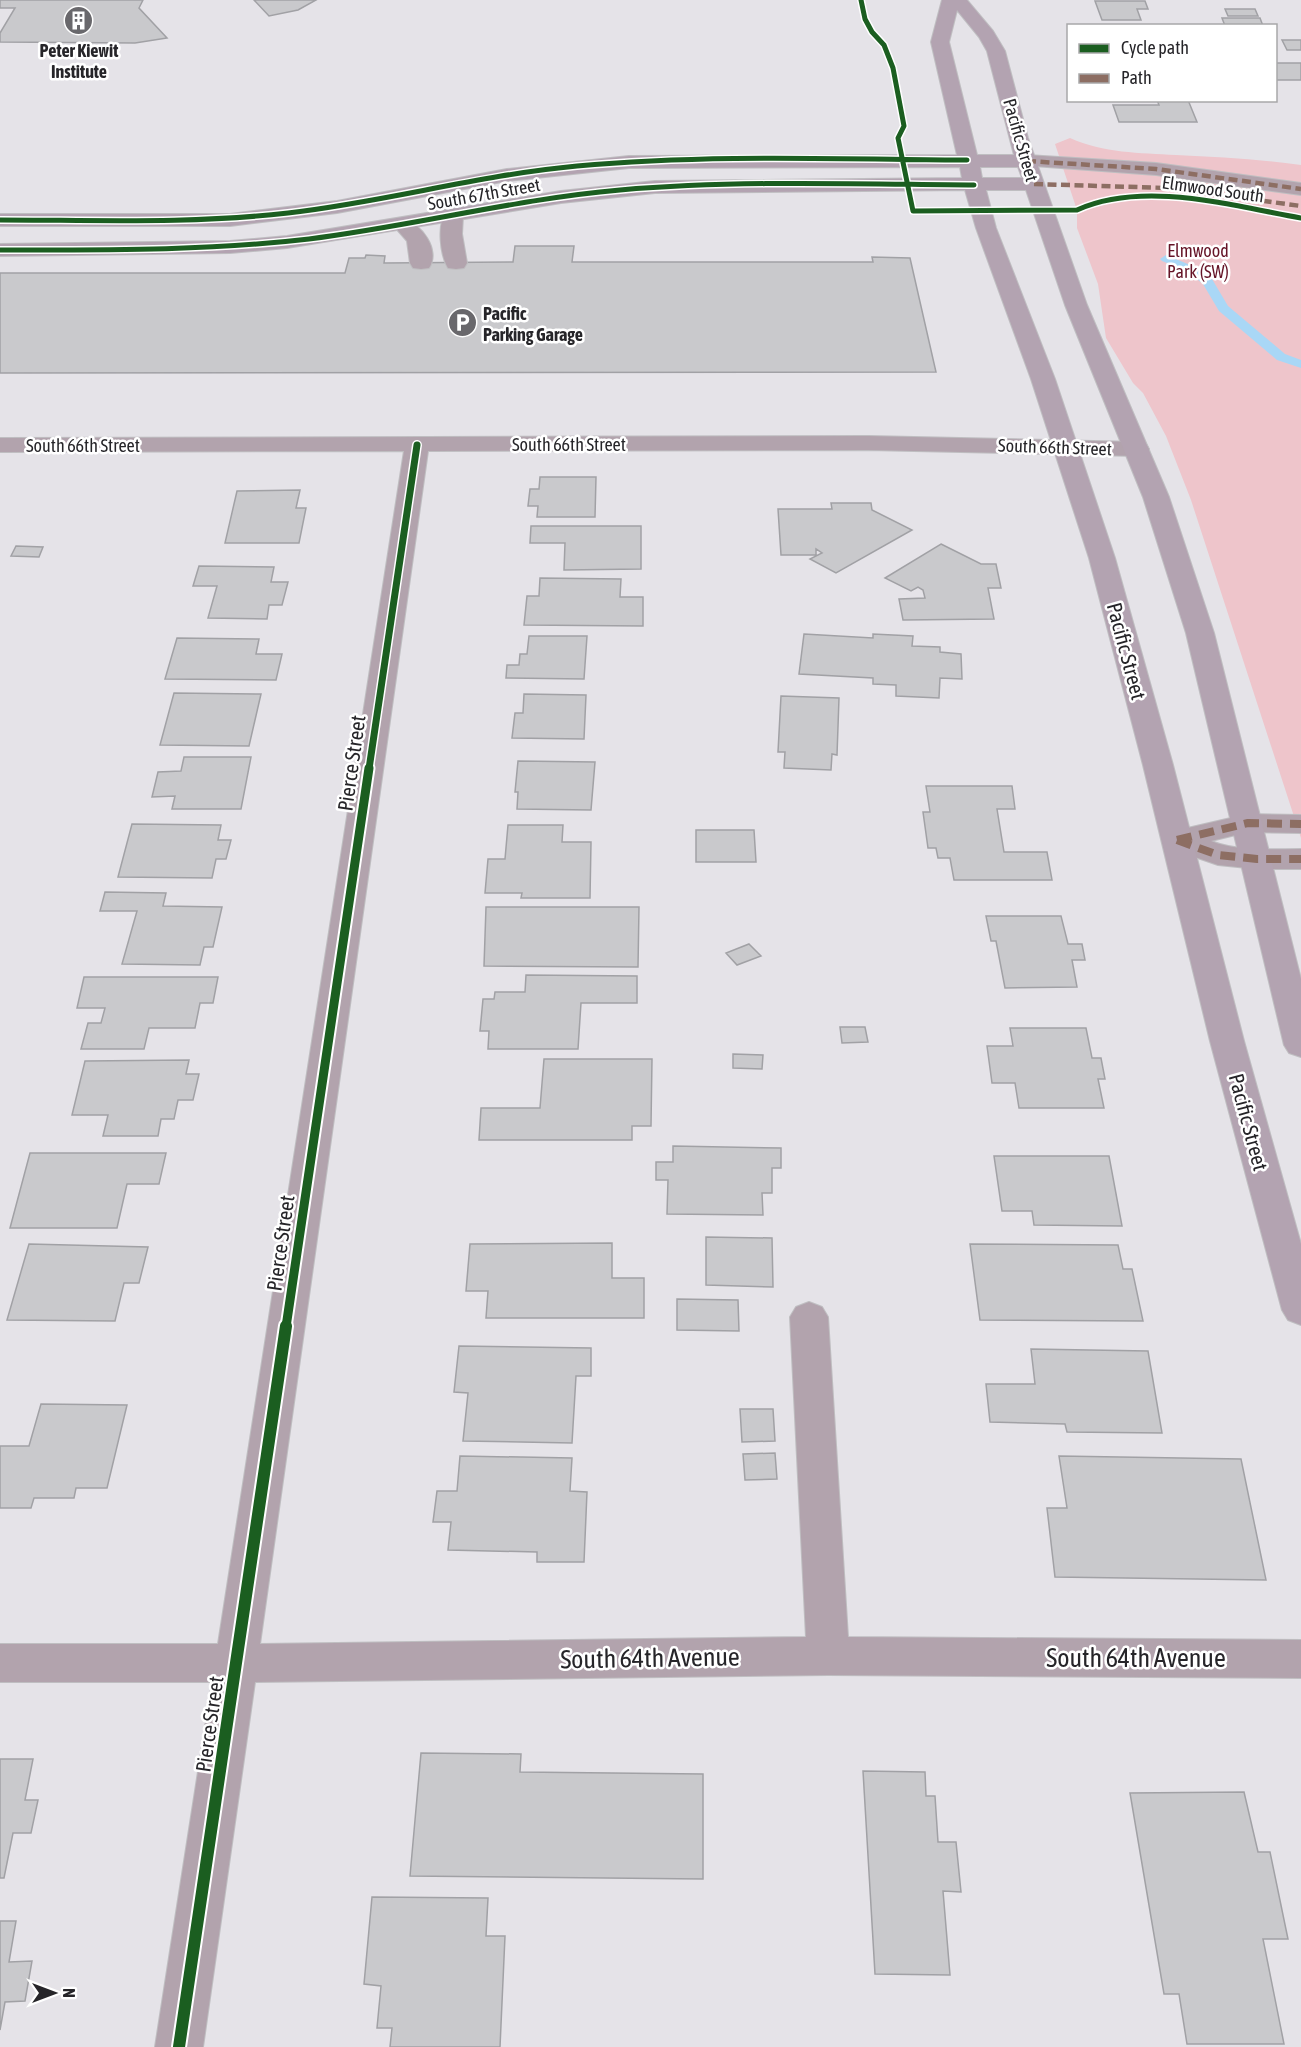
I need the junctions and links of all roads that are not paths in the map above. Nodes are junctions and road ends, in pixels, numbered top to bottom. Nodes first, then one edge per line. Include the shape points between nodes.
1 (951, 0) edge
2 (958, 0) edge
3 (967, 160) junction
4 (1030, 172) junction
5 (974, 184) junction
6 (1301, 189) edge
7 (405, 194) junction
8 (1301, 206) edge
9 (453, 216) junction
10 (0, 220) edge
11 (404, 225) junction
12 (141, 249) junction
13 (0, 250) edge
14 (421, 263) dead end
15 (456, 263) dead end
16 (0, 445) edge
17 (417, 445) junction
18 (1067, 448) junction
19 (1137, 449) junction
20 (1248, 823) junction
21 (1301, 824) edge
22 (1177, 840) junction
23 (1257, 859) junction
24 (1301, 859) edge
25 (1301, 1045) edge
26 (1301, 1311) edge
27 (809, 1317) dead end
28 (828, 1656) junction
29 (1301, 1659) edge
30 (0, 1663) edge
31 (236, 1663) junction
32 (179, 2047) edge

1 - 3 main road, Pacific Street via 940,42
2 - 4 main road, Pacific Street via 996,51
3 - 4 main road, South 67th Street
3 - 5 main road, Pacific Street
3 - 7 main road, South 67th Street via 629,162 507,174
4 - 5 main road, South 67th Street
4 - 6 street via 1166,170
4 - 8 street
4 - 19 main road, Pacific Street via 1076,305
5 - 9 main road, South 67th Street via 655,187 582,194
5 - 18 main road, Pacific Street via 986,228
7 - 10 main road, South 67th Street via 230,220
7 - 12 main road via 371,211
9 - 11 main road, South 67th Street
9 - 15 street via 451,234
11 - 12 main road, South 67th Street via 287,242
11 - 14 street via 420,241
12 - 13 main road, South 67th Street
16 - 17 street, South 66th Street
17 - 18 street, South 66th Street via 868,443
17 - 31 street, Pierce Street
18 - 19 street, South 66th Street
18 - 22 main road, Pacific Street via 1102,558
19 - 20 main road, Pacific Street via 1200,633
20 - 21 street
20 - 22 street
20 - 23 main road, Pacific Street
22 - 23 street via 1218,855
22 - 26 main road, Pacific Street
23 - 24 street
23 - 25 main road, Pacific Street
27 - 28 street
28 - 29 street, South 64th Avenue
28 - 31 street, South 64th Avenue
30 - 31 street, South 64th Avenue
31 - 32 street, Pierce Street

